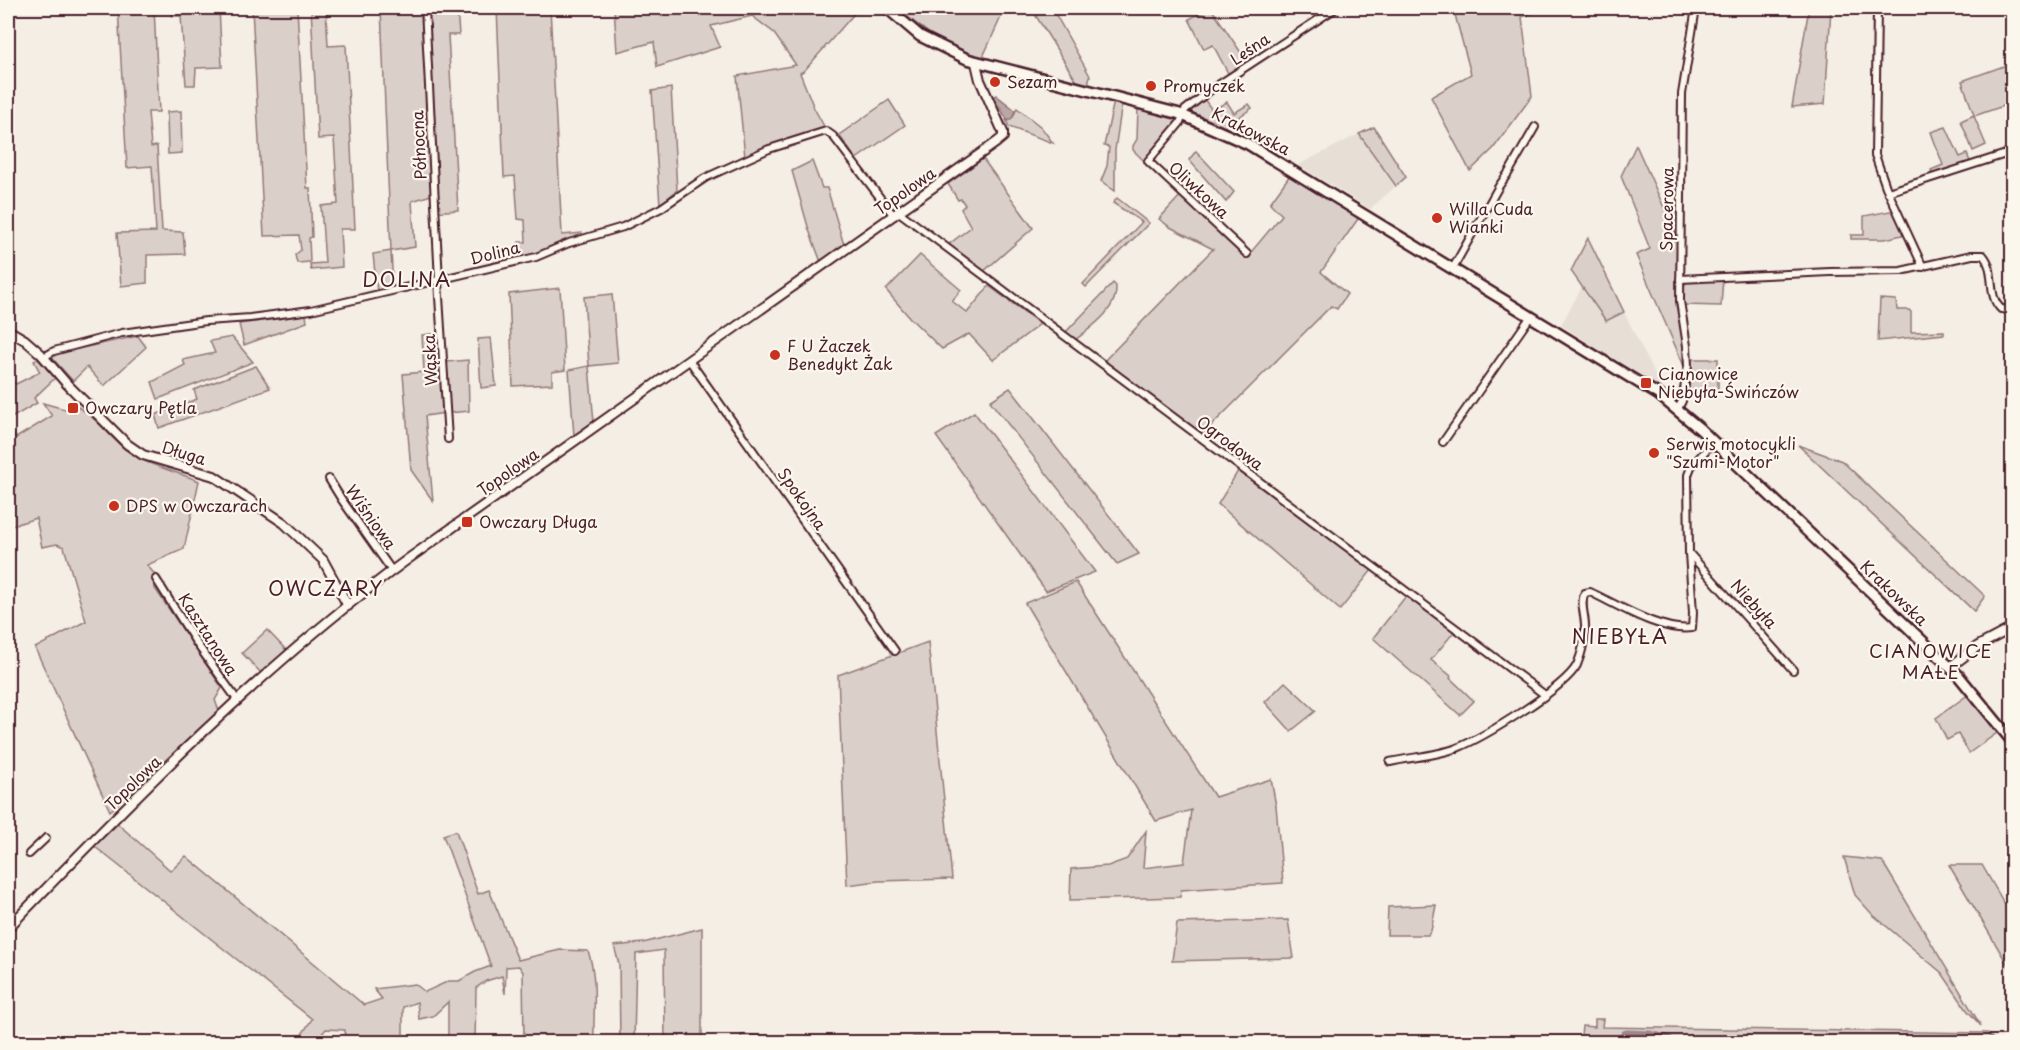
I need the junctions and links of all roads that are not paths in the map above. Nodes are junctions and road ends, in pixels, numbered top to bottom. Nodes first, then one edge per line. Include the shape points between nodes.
1 (424, 8) edge
2 (887, 8) edge
3 (1336, 8) edge
4 (1696, 8) edge
5 (1877, 8) edge
6 (976, 63) junction
7 (1183, 115) junction
8 (1535, 127) dead end
9 (2013, 152) edge
10 (1888, 192) junction
11 (897, 214) junction
12 (1247, 254) dead end
13 (1923, 267) junction
14 (1453, 268) junction
15 (1680, 279) junction
16 (439, 281) junction
17 (2013, 310) edge
18 (1531, 316) junction
19 (8, 330) edge
20 (44, 357) junction
21 (689, 360) junction
22 (1678, 409) junction
23 (448, 439) dead end
24 (1443, 442) dead end
25 (1713, 442) junction
26 (328, 479) dead end
27 (1691, 554) junction
28 (392, 571) junction
29 (156, 579) dead end
30 (348, 606) junction
31 (2013, 628) edge
32 (895, 651) dead end
33 (1950, 667) junction
34 (1793, 670) dead end
35 (1545, 694) junction
36 (238, 701) junction
37 (2013, 741) edge
38 (1390, 762) dead end
39 (46, 838) dead end
40 (29, 854) dead end
41 (8, 928) edge

1 - 16 street, Północna
2 - 6 main road, Krakowska via 920,36
3 - 7 street, Leśna via 1212,89
4 - 15 street, Spacerowa via 1682,94
5 - 10 street via 1875,155
6 - 7 main road, Krakowska
6 - 11 street, Topolowa via 1003,137
7 - 12 street, Oliwkowa via 1148,160
7 - 14 main road, Krakowska via 1266,153
8 - 14 street
9 - 10 street
10 - 13 street
11 - 16 street, Dolina via 826,131 769,149 705,178 661,208 623,227 536,257
11 - 21 street, Topolowa
11 - 35 street, Ogrodowa
13 - 15 street
13 - 17 street via 1983,255 1992,272 1995,301 2001,309
14 - 18 main road, Krakowska
15 - 22 street, Spacerowa via 1688,366
16 - 20 street, Dolina via 300,312 148,328 54,351
16 - 23 street, Wąska
18 - 22 main road, Krakowska
18 - 24 street
19 - 20 street, Długa
20 - 30 street, Długa via 127,444 143,455 214,476 284,523 323,560
21 - 28 street, Topolowa
21 - 32 street, Spokojna
22 - 25 main road, Krakowska
25 - 27 street via 1689,472
25 - 33 main road, Krakowska
26 - 28 street, Wiśniowa
27 - 34 street, Niebyła
27 - 35 street via 1692,628 1674,628 1590,592 1583,595 1586,629 1578,663 1572,673
28 - 30 street, Topolowa
29 - 36 street, Kasztanowa
30 - 36 street, Topolowa
31 - 33 street via 1978,646
33 - 37 main road, Krakowska
35 - 38 street via 1457,748
36 - 41 street, Topolowa via 64,864
39 - 40 street

